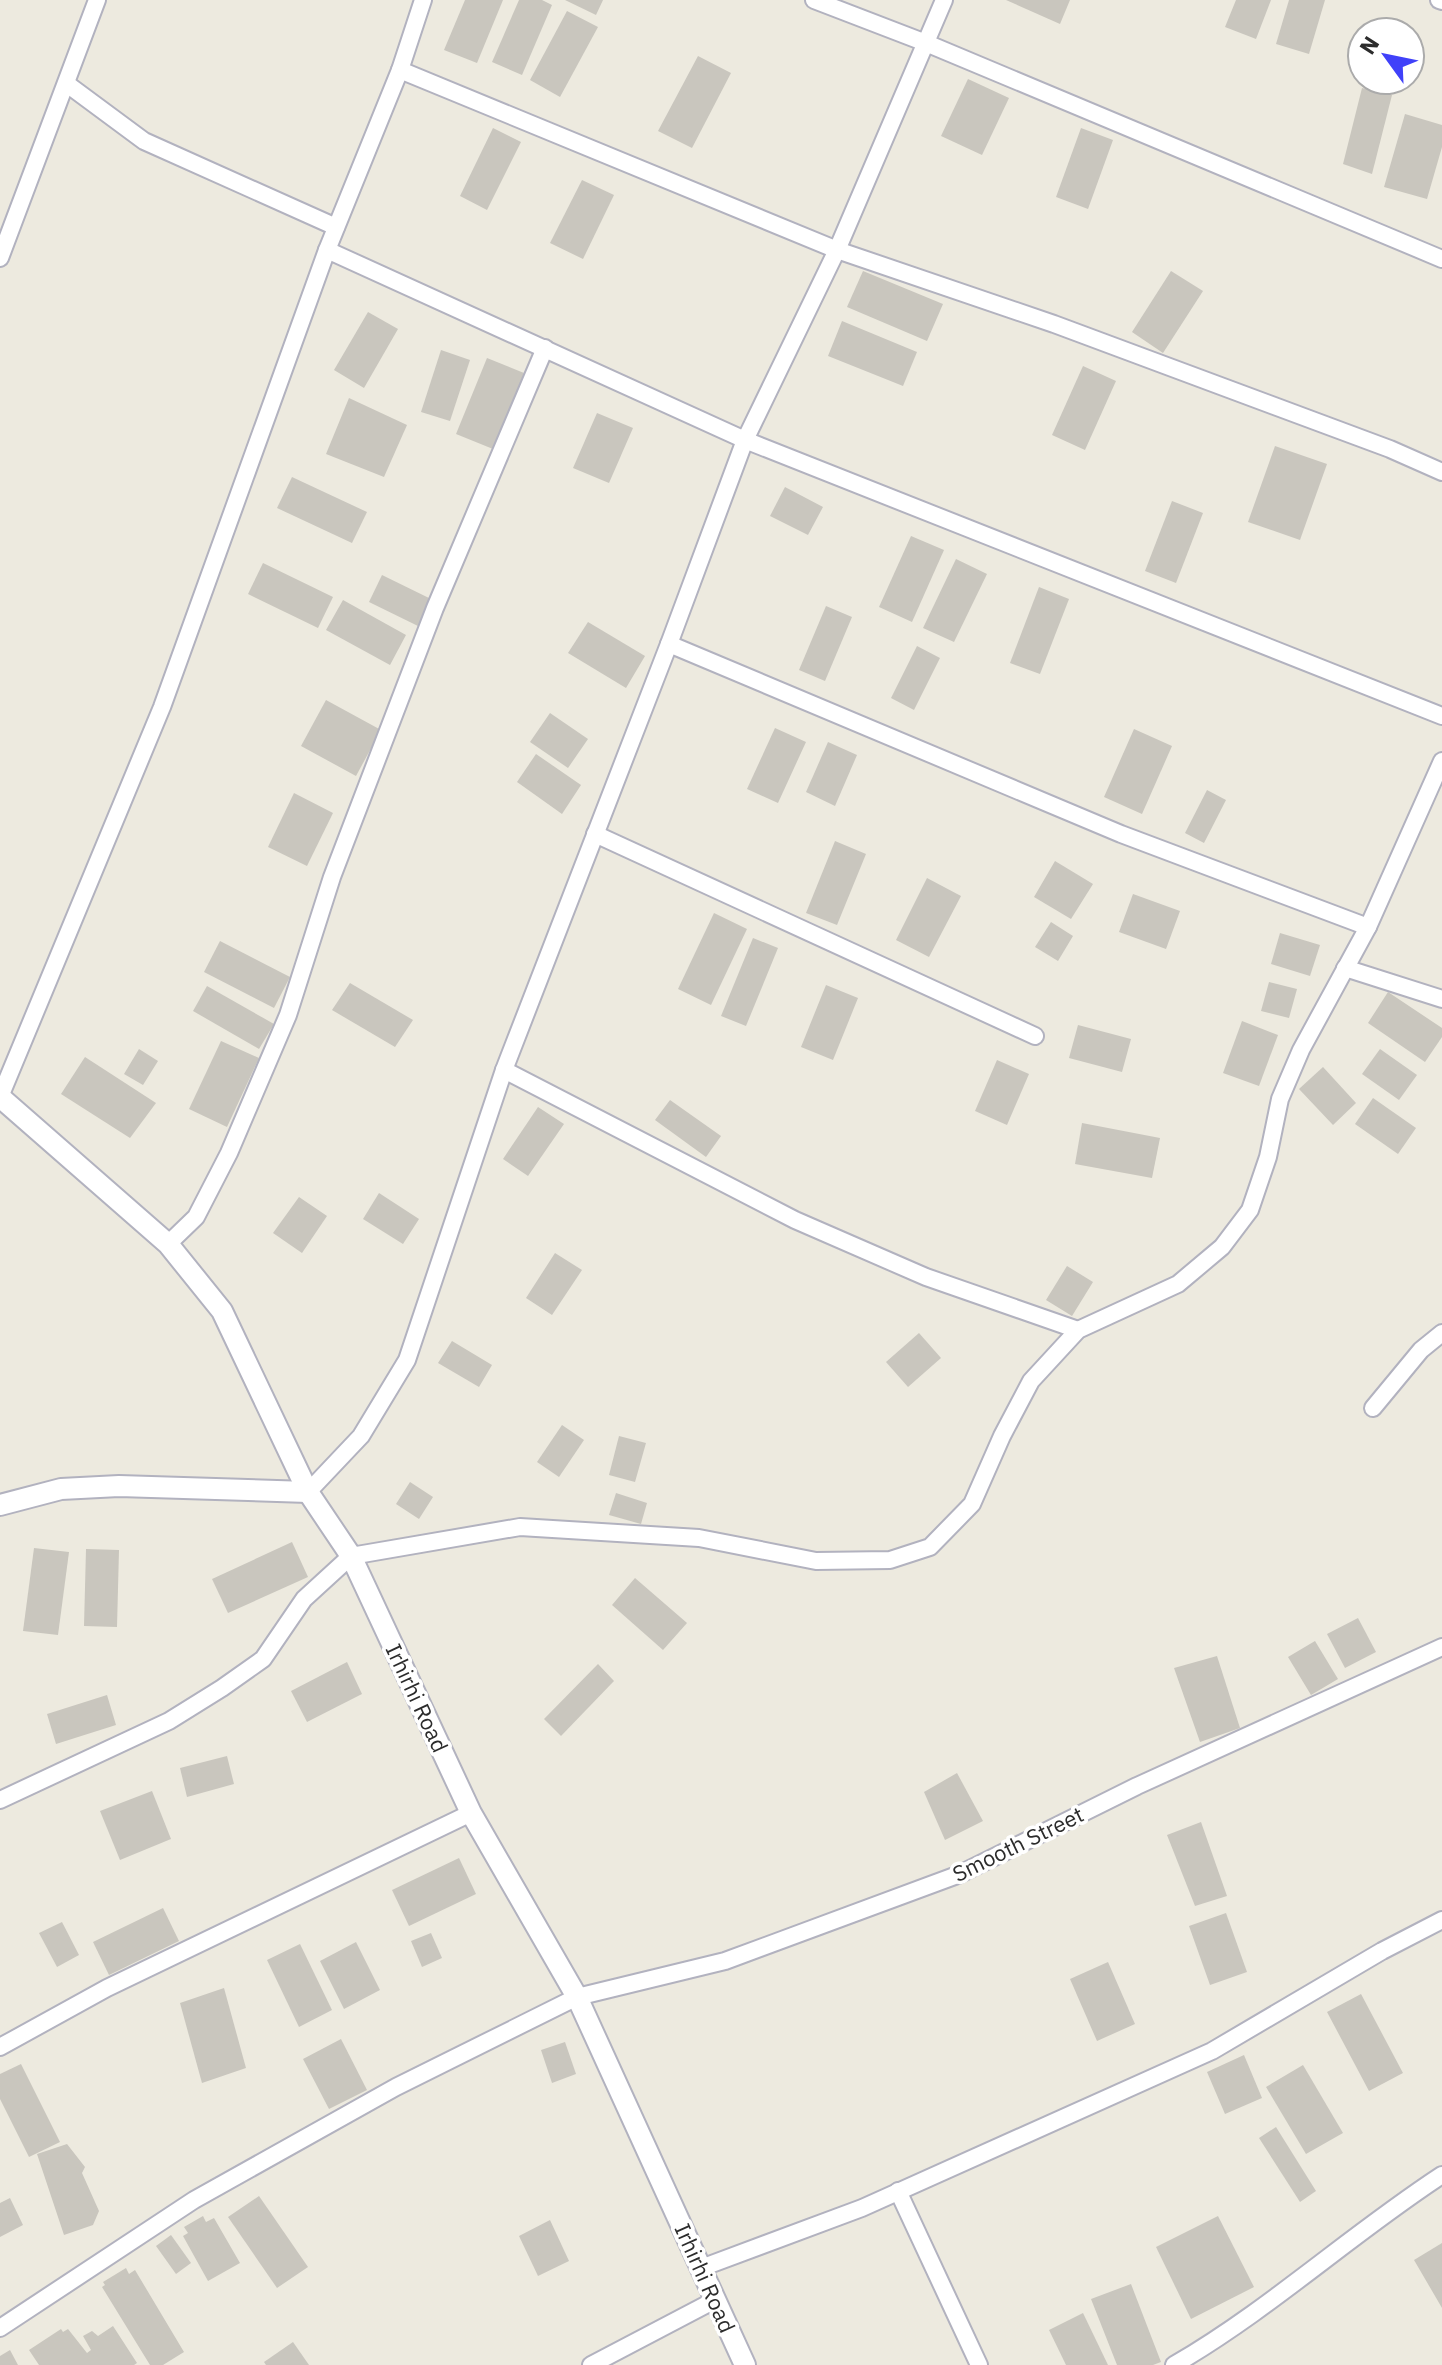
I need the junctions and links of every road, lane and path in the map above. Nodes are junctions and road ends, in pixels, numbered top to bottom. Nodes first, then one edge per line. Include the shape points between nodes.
1 (97, 0) edge
2 (423, 0) edge
3 (814, 0) edge
4 (944, 0) edge
5 (926, 43) junction
6 (400, 70) junction
7 (67, 84) junction
8 (336, 227) junction
9 (327, 250) junction
10 (837, 250) junction
11 (0, 258) edge
12 (1442, 259) edge
13 (545, 348) junction
14 (745, 440) junction
15 (1442, 472) edge
16 (669, 644) junction
17 (1442, 716) edge
18 (1442, 761) edge
19 (595, 834) junction
20 (1368, 927) junction
21 (1345, 968) junction
22 (1442, 999) edge
23 (1035, 1036) dead end
24 (504, 1070) junction
25 (0, 1097) edge
26 (168, 1244) junction
27 (1078, 1330) junction
28 (1442, 1333) edge
29 (1373, 1408) dead end
30 (308, 1492) junction
31 (0, 1505) edge
32 (351, 1556) junction
33 (1442, 1647) edge
34 (0, 1800) edge
35 (471, 1813) junction
36 (1442, 1920) edge
37 (577, 1997) junction
38 (0, 2047) edge
39 (1442, 2175) edge
40 (898, 2191) junction
41 (701, 2268) junction
42 (715, 2300) junction
43 (0, 2328) edge
44 (591, 2365) edge
45 (745, 2365) edge
46 (979, 2365) edge
47 (1174, 2365) edge

1 - 7 street
2 - 6 street
3 - 5 street
4 - 5 street
5 - 10 street
5 - 12 street
6 - 8 street
6 - 10 street
7 - 8 street via 144,141
7 - 11 street
8 - 9 street
9 - 13 street
9 - 25 street via 162,707
10 - 14 street
10 - 15 street via 1054,324
13 - 14 street
13 - 26 street via 423,638 332,877 288,1015 196,1217
14 - 16 street
14 - 17 street
16 - 19 street
16 - 20 street via 1121,834
18 - 20 street
19 - 23 street
19 - 24 street
20 - 21 street
21 - 22 street
21 - 27 street via 1280,1099 1250,1210 1222,1247 1178,1284
24 - 27 street via 795,1220 926,1277
24 - 30 street via 407,1360 361,1436
25 - 26 street, Irhirhi Road
26 - 30 street, Irhirhi Road via 222,1311
27 - 32 street via 1031,1381 972,1504 930,1547 890,1560 816,1561 699,1538 520,1527
28 - 29 street
30 - 31 street via 119,1486 61,1489
30 - 32 street, Irhirhi Road
32 - 34 street via 304,1599 263,1659 232,1681 169,1721
32 - 35 street, Irhirhi Road
33 - 37 street, Smooth Street via 1137,1786 960,1874 725,1961
35 - 37 street, Irhirhi Road
35 - 38 street via 107,1988
36 - 40 street via 1212,2051
37 - 41 street, Irhirhi Road
37 - 43 street, Smooth Street via 396,2087 194,2200
39 - 47 street via 1392,2207 1223,2337
40 - 41 street
40 - 46 street
41 - 42 street, Irhirhi Road
42 - 44 street
42 - 45 street, Irhirhi Road

